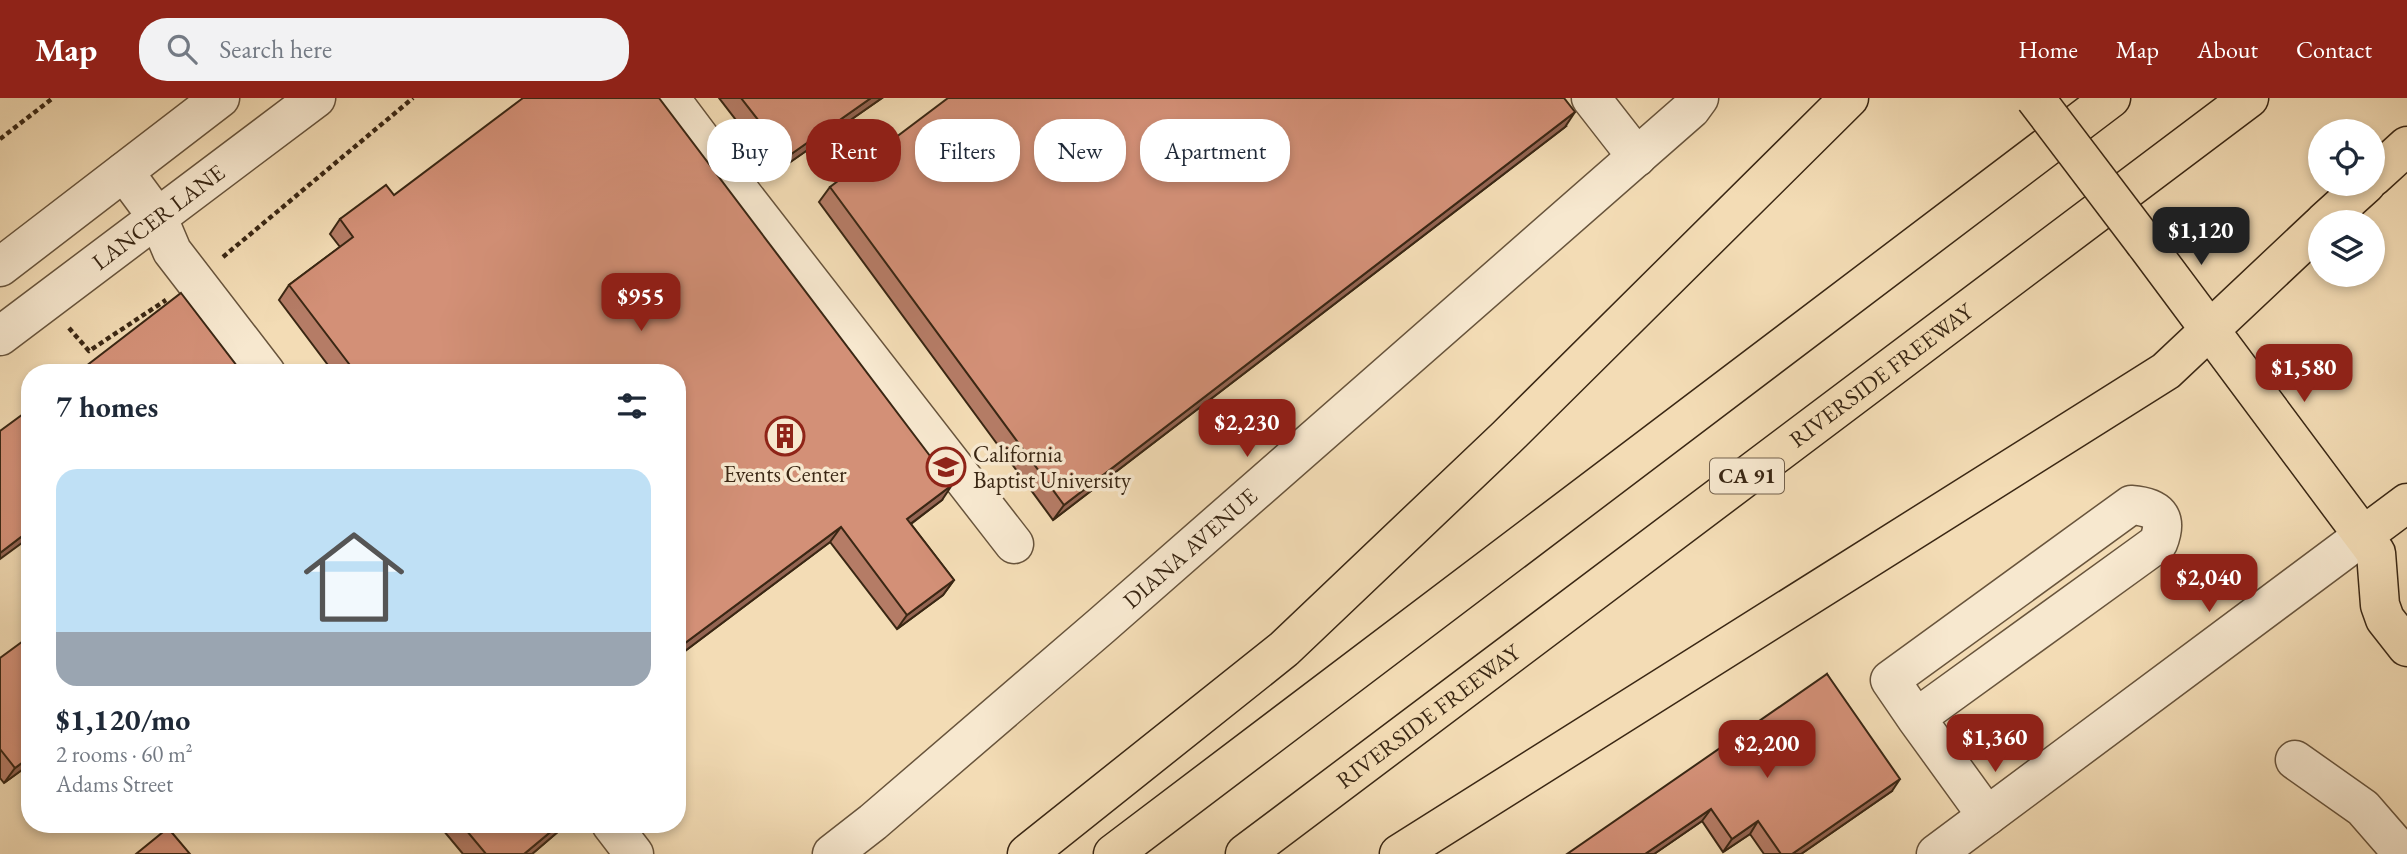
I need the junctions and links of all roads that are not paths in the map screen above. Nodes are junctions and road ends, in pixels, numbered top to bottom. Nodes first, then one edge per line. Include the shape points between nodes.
1 (220, 98) edge
2 (316, 98) edge
3 (670, 98) edge
4 (1591, 98) edge
5 (1699, 98) edge
6 (1849, 98) edge
7 (2035, 98) edge
8 (2111, 98) edge
9 (2249, 98) edge
10 (2407, 146) edge
11 (1637, 157) junction
12 (2385, 166) edge
13 (124, 172) junction
14 (2353, 196) edge
15 (2337, 210) edge
16 (158, 218) junction
17 (2308, 237) edge
18 (0, 267) edge
19 (2210, 328) junction
20 (0, 336) edge
21 (258, 364) edge
22 (2407, 503) edge
23 (1014, 544) dead end
24 (2383, 549) edge
25 (2407, 647) edge
26 (1916, 718) junction
27 (2295, 760) dead end
28 (1987, 816) junction
29 (618, 833) edge
30 (634, 854) edge
31 (832, 854) edge
32 (1027, 854) edge
33 (1113, 854) edge
34 (1245, 854) edge
35 (1399, 854) edge
36 (1936, 854) edge
37 (2403, 854) edge

1 - 13 street
2 - 16 street, LANCER LANE
3 - 23 street
4 - 11 street
5 - 11 street, DIANA AVENUE
6 - 32 main road via 1506,438 1284,649
7 - 19 main road, bridge
8 - 33 main road
9 - 34 main road, RIVERSIDE FREEWAY / CA 91
10 - 12 main road
11 - 31 street, DIANA AVENUE
13 - 16 street
13 - 18 street
14 - 15 main road
16 - 20 street, LANCER LANE
16 - 21 street via 172,251
17 - 19 main road
19 - 24 main road
19 - 35 main road via 2166,371
22 - 24 main road
24 - 25 main road via 2380,605
24 - 28 street
26 - 26 street via 2158,543 2164,529 2161,517 2148,507 2131,505 1889,680
26 - 28 street
27 - 37 street via 2364,808
28 - 36 street
29 - 30 street

